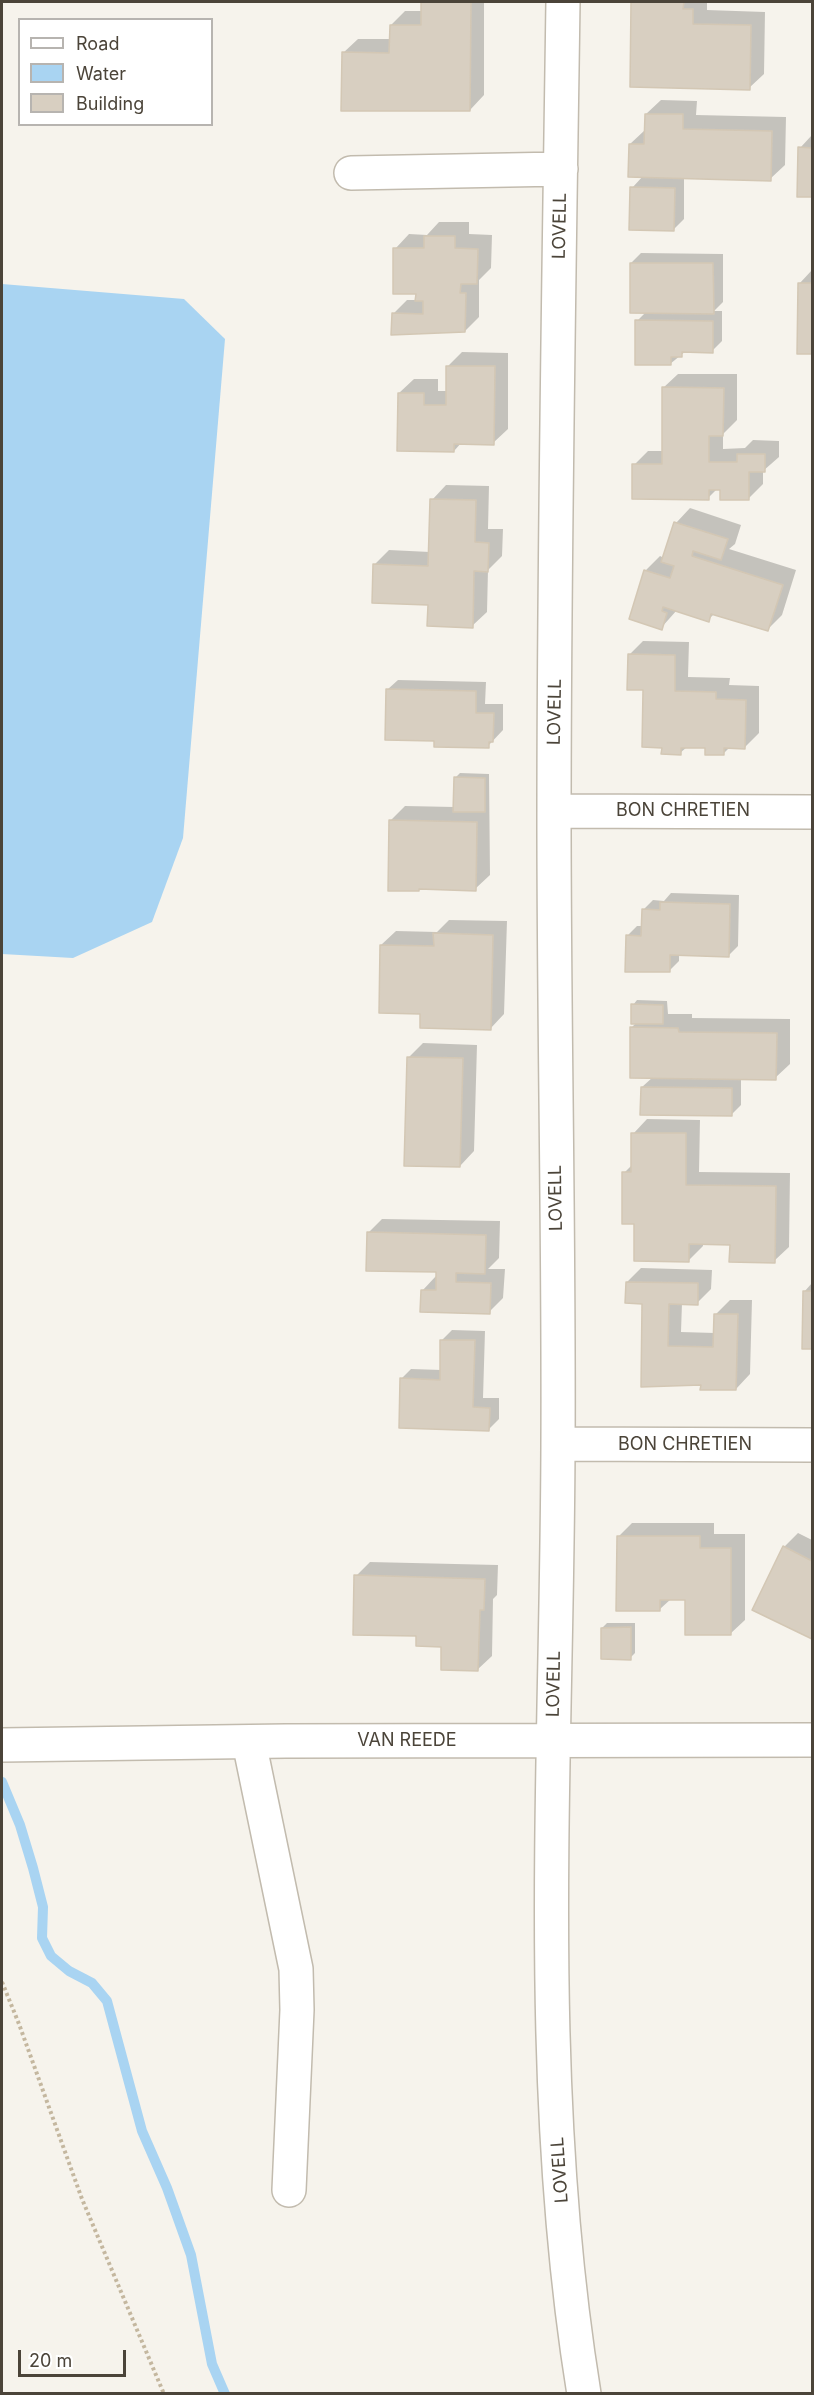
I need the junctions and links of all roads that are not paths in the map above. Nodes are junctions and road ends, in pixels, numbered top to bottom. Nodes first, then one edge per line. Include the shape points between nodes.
1 (563, 2) edge
2 (561, 169) junction
3 (351, 173) dead end
4 (554, 811) junction
5 (813, 812) edge
6 (558, 1444) junction
7 (813, 1445) edge
8 (813, 1740) edge
9 (553, 1741) junction
10 (249, 1743) junction
11 (2, 1745) edge
12 (289, 2190) dead end
13 (584, 2394) edge

1 - 2 street, LOVELL
2 - 3 street
2 - 4 street, LOVELL
4 - 5 street, BON CHRETIEN
4 - 6 street, LOVELL
6 - 7 street, BON CHRETIEN
6 - 9 street, LOVELL
8 - 9 street, VAN REEDE
9 - 10 street, VAN REEDE
9 - 13 street, LOVELL via 552,1956 558,2167
10 - 11 street, VAN REEDE
10 - 12 street via 296,1969

